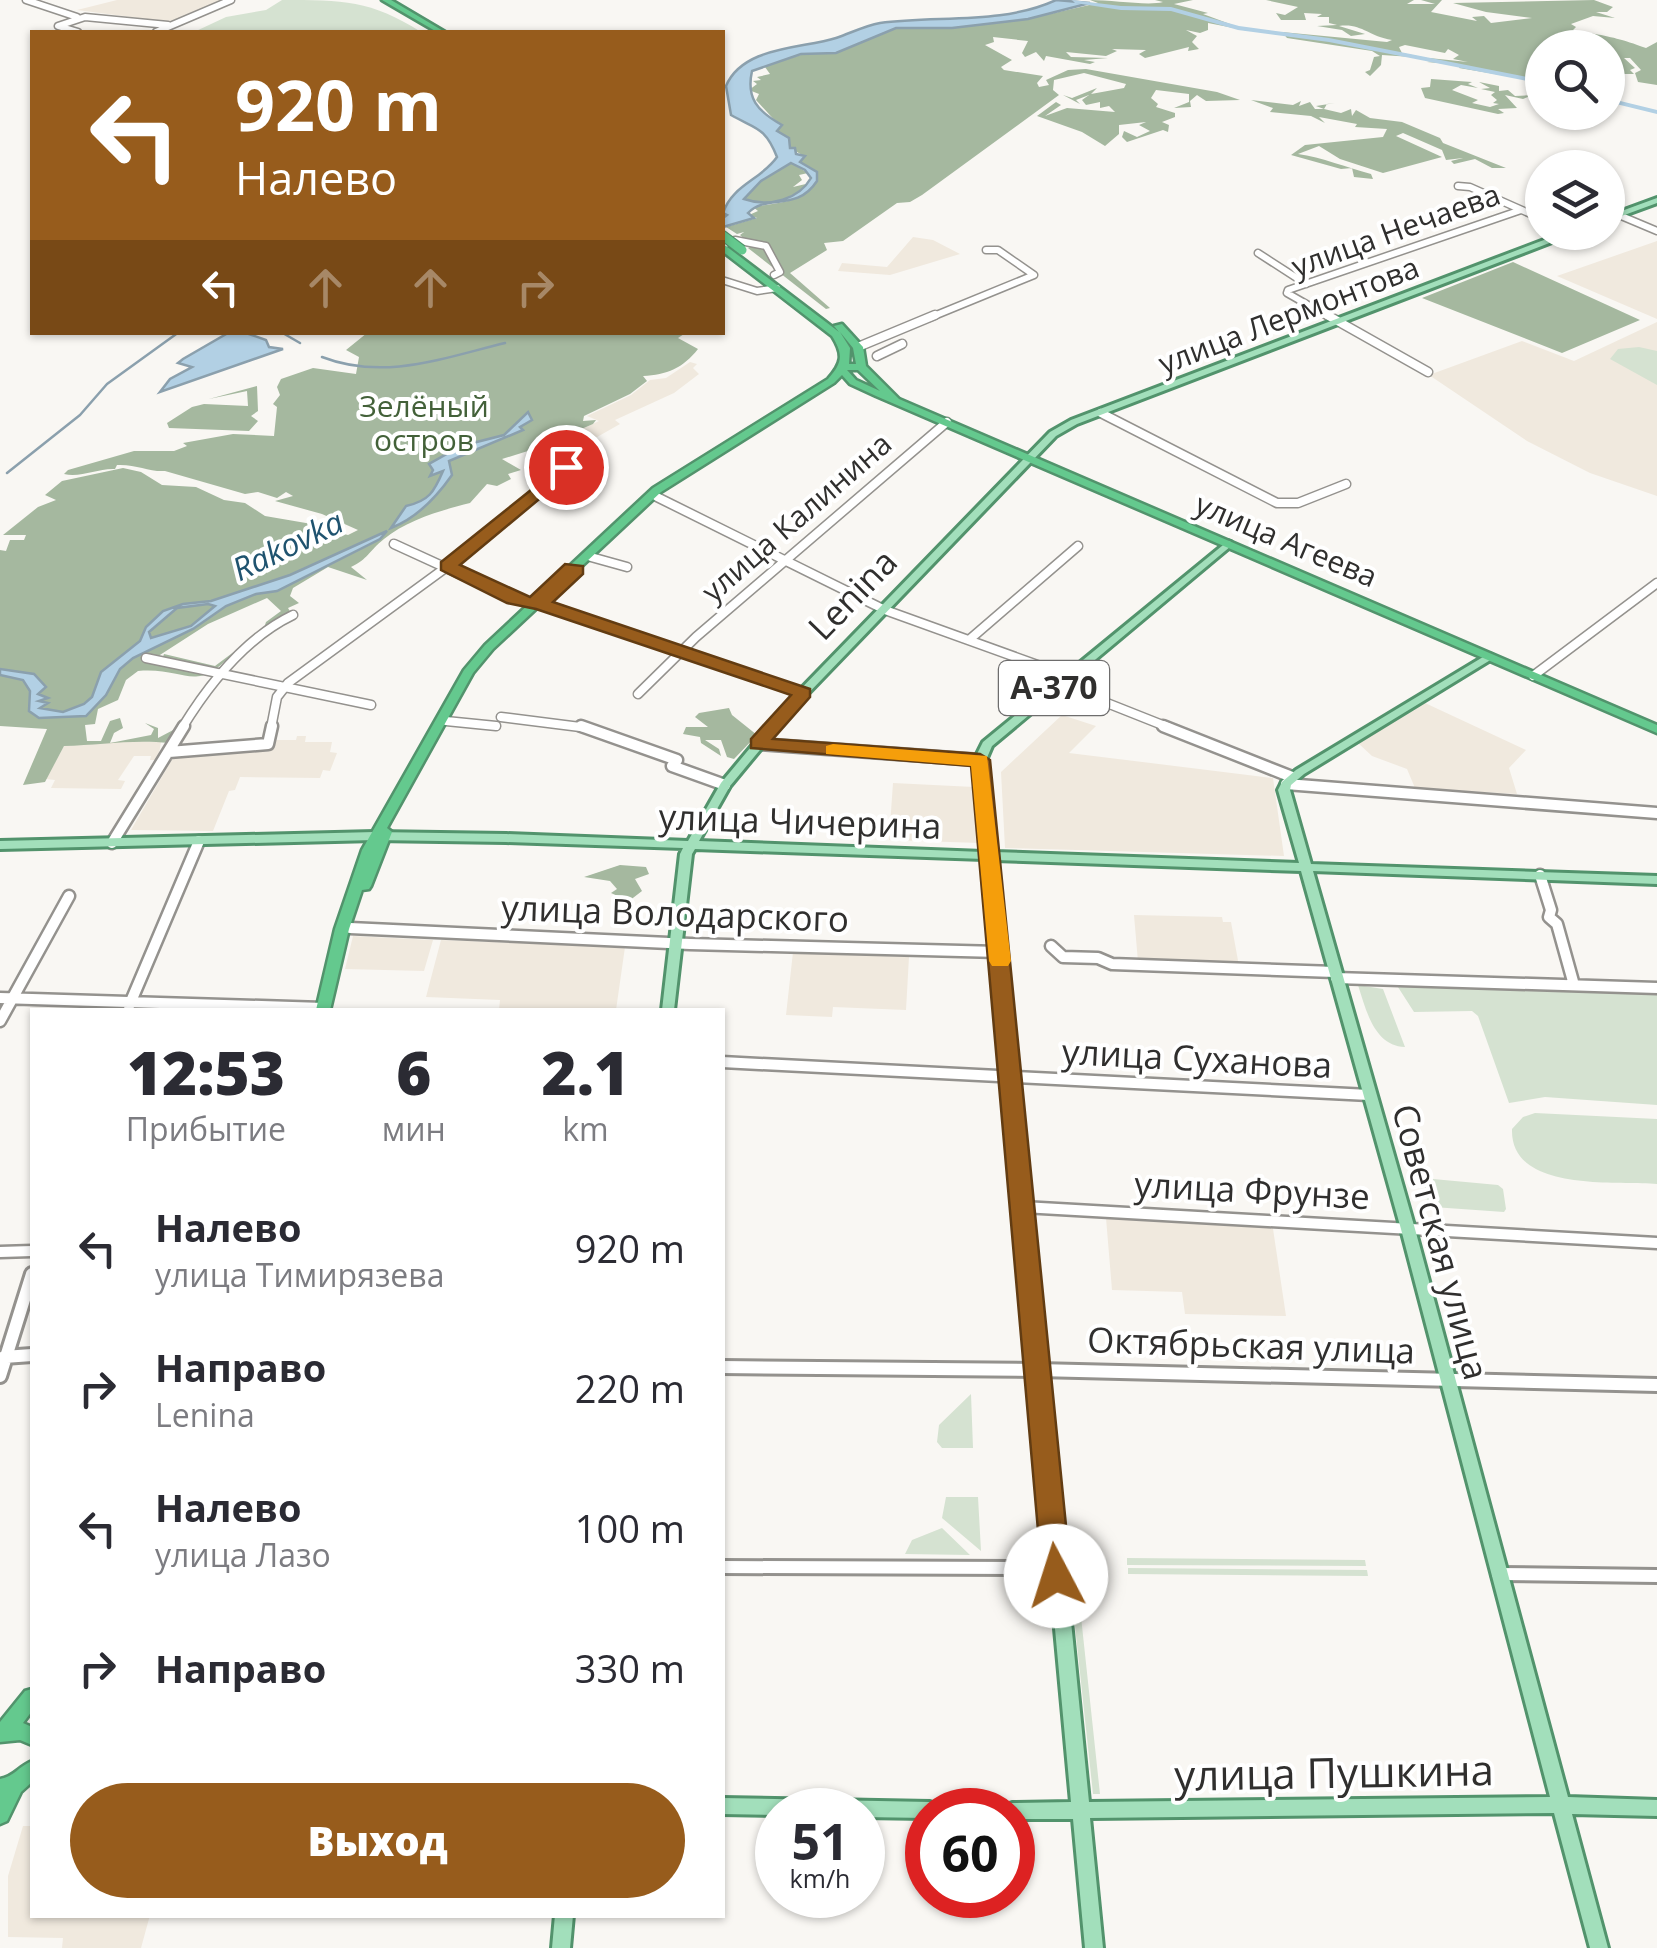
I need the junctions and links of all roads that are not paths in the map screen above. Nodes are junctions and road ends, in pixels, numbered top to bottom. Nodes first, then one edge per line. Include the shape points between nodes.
1 (26, 0) edge
2 (231, 0) edge
3 (386, 0) edge
4 (402, 0) edge
5 (423, 15) junction
6 (78, 18) junction
7 (168, 26) junction
8 (71, 30) edge
9 (160, 30) edge
10 (440, 30) edge
11 (449, 30) edge
12 (1458, 186) dead end
13 (1657, 200) edge
14 (1521, 210) junction
15 (1525, 212) edge
16 (1625, 213) edge
17 (1625, 217) edge
18 (1657, 230) edge
19 (730, 248) edge
20 (986, 250) dead end
21 (1528, 250) edge
22 (1258, 253) dead end
23 (755, 266) junction
24 (774, 275) junction
25 (725, 281) edge
26 (1306, 284) junction
27 (777, 288) junction
28 (1340, 324) junction
29 (902, 344) dead end
30 (858, 347) junction
31 (877, 356) dead end
32 (862, 368) junction
33 (844, 372) junction
34 (1428, 372) dead end
35 (895, 400) junction
36 (1102, 413) junction
37 (948, 422) junction
38 (1028, 456) junction
39 (566, 467) dead end
40 (1346, 484) dead end
41 (655, 495) junction
42 (1196, 531) joint
43 (394, 544) dead end
44 (1228, 544) junction
45 (1078, 546) dead end
46 (591, 557) junction
47 (786, 560) junction
48 (448, 566) junction
49 (627, 567) dead end
50 (574, 569) junction
51 (1657, 583) edge
52 (537, 604) junction
53 (885, 610) junction
54 (292, 615) dead end
55 (969, 640) junction
56 (492, 647) junction
57 (682, 651) junction
58 (1488, 657) junction
59 (146, 658) dead end
60 (219, 674) junction
61 (1533, 676) junction
62 (1063, 680) junction
63 (284, 687) junction
64 (803, 693) junction
65 (638, 694) dead end
66 (371, 706) dead end
67 (446, 721) junction
68 (1657, 729) edge
69 (758, 744) junction
70 (169, 752) junction
71 (980, 760) junction
72 (1289, 780) junction
73 (725, 785) junction
74 (1657, 813) edge
75 (380, 836) junction
76 (199, 842) junction
77 (112, 843) junction
78 (691, 844) junction
79 (0, 845) edge
80 (990, 857) junction
81 (1305, 868) junction
82 (1540, 875) junction
83 (1657, 880) edge
84 (69, 896) dead end
85 (346, 928) junction
86 (676, 943) junction
87 (1051, 946) dead end
88 (999, 952) junction
89 (1336, 974) junction
90 (1574, 986) junction
91 (1657, 988) edge
92 (6, 998) edge
93 (128, 1007) edge
94 (194, 1008) edge
95 (326, 1008) edge
96 (668, 1008) edge
97 (0, 1021) edge
98 (725, 1062) edge
99 (1010, 1076) junction
100 (1369, 1095) junction
101 (1023, 1206) junction
102 (1408, 1228) junction
103 (1657, 1243) edge
104 (30, 1251) edge
105 (0, 1252) edge
106 (30, 1280) edge
107 (30, 1355) edge
108 (4, 1357) edge
109 (725, 1368) edge
110 (1038, 1370) junction
111 (0, 1376) edge
112 (1447, 1382) junction
113 (1657, 1385) edge
114 (725, 1568) edge
115 (1056, 1568) junction
116 (1498, 1574) junction
117 (1657, 1576) edge
118 (30, 1699) edge
119 (1, 1733) edge
120 (30, 1737) edge
121 (15, 1787) edge
122 (725, 1806) edge
123 (1560, 1806) junction
124 (1657, 1808) edge
125 (905, 1810) edge
126 (1080, 1811) junction
127 (1035, 1812) edge
128 (0, 1815) edge
129 (564, 1918) edge
130 (561, 1948) edge
131 (1094, 1948) edge
132 (1599, 1948) edge

1 - 6 street
2 - 7 street
3 - 5 highway
4 - 5 highway
5 - 10 highway
5 - 11 highway
6 - 7 street
6 - 8 street via 58,26
7 - 9 street
12 - 14 street
13 - 16 main road
14 - 15 street
14 - 26 street, улица Нечаева
17 - 18 street
19 - 23 highway
19 - 24 street via 735,240 766,246 780,272
20 - 30 street via 998,250 1034,275
21 - 28 main road, улица Лермонтова
22 - 26 street
23 - 24 highway
23 - 27 highway
24 - 30 highway
25 - 27 street via 746,289
26 - 28 street, улица Нечаева via 1287,294
27 - 33 highway via 840,339
28 - 34 street
28 - 36 main road, улица Лермонтова
29 - 31 street
30 - 32 highway
32 - 33 highway
32 - 35 highway, улица Агеева
33 - 35 highway, улица Агеева
33 - 41 highway
35 - 37 highway, улица Агеева
36 - 38 main road, улица Лермонтова via 1058,430
36 - 40 street via 1277,503 1298,503
37 - 38 highway, улица Агеева
37 - 47 street, улица Калинина
38 - 42 highway, улица Агеева
38 - 53 main road, Lenina
39 - 48 street
41 - 46 highway
41 - 47 street
41 - 50 highway
42 - 44 highway, улица Агеева
43 - 48 street
44 - 58 highway, улица Агеева
44 - 62 main road, А-370
45 - 55 street
46 - 49 street
46 - 50 highway
47 - 53 street
47 - 57 street, улица Калинина
48 - 52 street
48 - 63 street
50 - 52 highway
51 - 61 street
52 - 56 highway
52 - 57 street
53 - 55 street
53 - 64 main road, Lenina
54 - 60 street
55 - 62 street
56 - 67 highway
56 - 75 highway via 468,672
57 - 64 street
57 - 65 street, улица Калинина
58 - 61 highway, улица Агеева
58 - 72 main road
59 - 60 street
60 - 63 street
60 - 70 street
61 - 68 highway, улица Агеева
62 - 71 main road, А-370 via 988,744
62 - 72 street
63 - 66 street
63 - 70 street via 268,744
64 - 69 main road, Lenina
67 - 73 street via 579,725
67 - 75 highway
69 - 71 street
69 - 73 main road, Lenina
70 - 77 street
71 - 80 main road, А-370
72 - 74 street
72 - 81 main road, Советская улица via 1284,790
73 - 78 main road, Lenina
75 - 76 main road, улица Чичерина
75 - 78 main road, улица Чичерина
75 - 85 highway
76 - 77 main road, улица Чичерина
76 - 93 street
77 - 79 main road, улица Чичерина
78 - 80 main road, улица Чичерина
78 - 86 main road, Lenina
80 - 81 main road, улица Чичерина
80 - 88 main road, А-370
81 - 82 main road, улица Чичерина
81 - 89 main road, Советская улица
82 - 83 main road, улица Чичерина
82 - 90 street
84 - 92 street
85 - 86 street, улица Володарского
85 - 95 highway
86 - 88 street, улица Володарского
86 - 96 main road, Lenina
87 - 89 street via 1063,957 1112,964
88 - 99 main road, А-370
89 - 90 street
89 - 100 main road, Советская улица
90 - 91 street
92 - 93 street
92 - 97 street
93 - 94 street
98 - 99 street, улица Суханова
99 - 100 street, улица Суханова
99 - 101 main road, А-370
100 - 102 main road, Советская улица
101 - 102 street, улица Фрунзе
101 - 110 main road, А-370
102 - 103 street, улица Фрунзе
102 - 112 main road, Советская улица
104 - 105 street
106 - 108 street
107 - 108 street
108 - 111 street
109 - 110 street, Октябрьская улица
110 - 112 street, Октябрьская улица
110 - 115 main road, А-370
112 - 113 street, Октябрьская улица
112 - 116 main road, Советская улица
114 - 115 street
115 - 126 main road, А-370
116 - 117 street
116 - 123 main road, Советская улица
118 - 119 highway
119 - 120 highway
121 - 128 highway
122 - 125 main road
123 - 124 main road, улица Пушкина
123 - 126 main road, улица Пушкина
123 - 132 main road, Советская улица
126 - 127 main road, улица Пушкина
126 - 131 main road, А-370
129 - 130 main road

